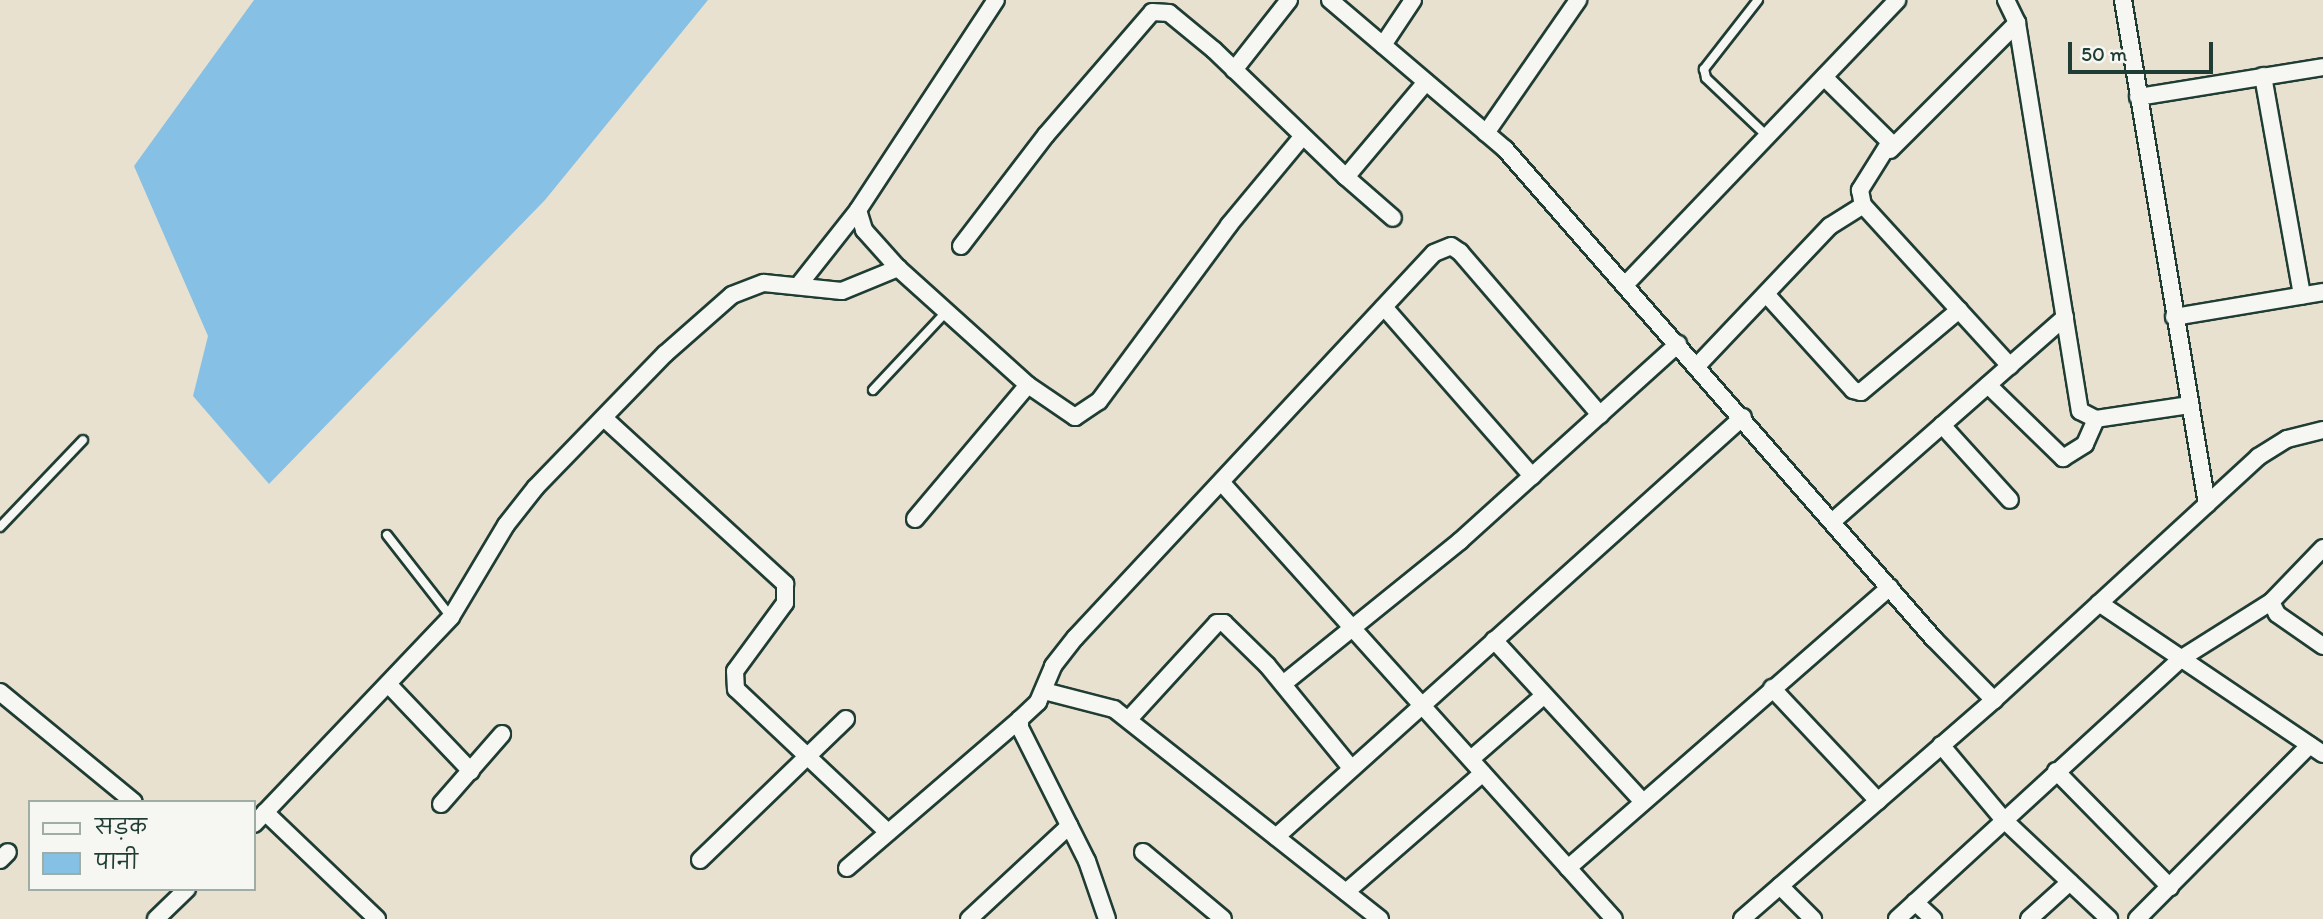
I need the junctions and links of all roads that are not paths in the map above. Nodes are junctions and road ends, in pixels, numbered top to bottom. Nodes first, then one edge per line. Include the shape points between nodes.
1 (996, 0) edge
2 (1147, 0) edge
3 (1289, 0) edge
4 (1330, 0) edge
5 (1413, 0) edge
6 (1578, 0) edge
7 (1758, 0) edge
8 (1897, 0) edge
9 (2006, 0) edge
10 (2123, 0) edge
11 (1160, 11) junction
12 (2017, 23) junction
13 (1383, 45) junction
14 (2323, 66) edge
15 (1234, 70) junction
16 (2263, 76) junction
17 (1824, 77) junction
18 (1426, 82) junction
19 (2138, 97) junction
20 (1486, 133) junction
21 (1767, 136) junction
22 (1302, 137) junction
23 (1890, 150) junction
24 (1346, 177) junction
25 (1863, 205) junction
26 (858, 210) junction
27 (1393, 218) dead end
28 (961, 246) dead end
29 (898, 268) junction
30 (1625, 285) junction
31 (798, 286) junction
32 (2323, 292) edge
33 (1767, 295) junction
34 (2302, 296) junction
35 (1384, 307) junction
36 (1959, 310) junction
37 (947, 311) junction
38 (2065, 317) junction
39 (2174, 317) junction
40 (1678, 344) junction
41 (1697, 366) junction
42 (2010, 366) junction
43 (1028, 385) junction
44 (1987, 385) junction
45 (873, 390) dead end
46 (2190, 405) junction
47 (1600, 415) junction
48 (1743, 417) junction
49 (604, 418) junction
50 (2096, 419) junction
51 (1942, 425) junction
52 (2323, 430) edge
53 (83, 440) dead end
54 (1532, 476) junction
55 (1222, 483) junction
56 (2010, 500) dead end
57 (2207, 504) junction
58 (915, 519) dead end
59 (1833, 521) junction
60 (0, 527) edge
61 (387, 535) dead end
62 (2323, 548) edge
63 (1890, 587) junction
64 (2271, 602) junction
65 (2099, 603) junction
66 (451, 617) junction
67 (1354, 627) junction
68 (1494, 640) junction
69 (2323, 646) edge
70 (2182, 658) junction
71 (1283, 684) junction
72 (389, 685) junction
73 (1772, 688) junction
74 (0, 692) edge
75 (1542, 696) junction
76 (1041, 697) junction
77 (1994, 700) junction
78 (1422, 703) junction
79 (1022, 717) junction
80 (846, 719) dead end
81 (1129, 719) junction
82 (502, 734) dead end
83 (1941, 746) junction
84 (2317, 750) edge
85 (808, 755) junction
86 (1471, 759) junction
87 (1351, 768) junction
88 (471, 771) junction
89 (2056, 771) junction
90 (1483, 773) junction
91 (132, 800) edge
92 (1878, 801) junction
93 (1643, 802) junction
94 (441, 804) dead end
95 (259, 818) edge
96 (2003, 819) junction
97 (1069, 826) junction
98 (888, 832) junction
99 (1276, 837) junction
100 (1143, 852) dead end
101 (700, 860) dead end
102 (847, 868) dead end
103 (1568, 868) junction
104 (2070, 882) junction
105 (1780, 886) junction
106 (2169, 887) junction
107 (185, 891) edge
108 (1346, 892) junction
109 (1915, 902) junction
110 (156, 919) edge
111 (377, 919) edge
112 (969, 919) edge
113 (1107, 919) edge
114 (1223, 919) edge
115 (1380, 919) edge
116 (1614, 919) edge
117 (1742, 919) edge
118 (1814, 919) edge
119 (1897, 919) edge
120 (1933, 919) edge
121 (2029, 919) edge
122 (2109, 919) edge
123 (2137, 919) edge

1 - 26 street
2 - 11 street
3 - 15 street
4 - 13 street
5 - 13 street
6 - 20 street
7 - 21 lane via 1704,69 1706,78
8 - 17 street
9 - 12 street
10 - 19 street
11 - 15 street
11 - 28 street via 1152,12 1046,135
12 - 23 street
12 - 38 street
13 - 18 street
14 - 16 street
15 - 22 street
16 - 19 street
16 - 34 street
17 - 21 street
17 - 23 street via 1885,135
18 - 20 street
18 - 24 street
19 - 39 street
20 - 30 street
21 - 30 street
22 - 24 street
22 - 43 street via 1084,414 1065,412
23 - 25 street via 1860,190
24 - 27 street
25 - 33 street via 1830,226
25 - 36 street
26 - 29 street via 864,230
26 - 31 street
29 - 31 street via 842,291
29 - 37 street
30 - 40 street
31 - 49 street via 764,283 732,295
32 - 34 street
33 - 36 street via 1853,390 1861,392
33 - 41 street
34 - 39 street
35 - 47 street via 1434,253 1451,246
35 - 54 street
35 - 55 street
36 - 42 street
37 - 43 street
37 - 45 lane
38 - 42 street
38 - 50 street via 2080,411
39 - 46 street
40 - 41 street
40 - 47 street
41 - 48 street
42 - 44 street
43 - 58 street
44 - 50 street via 2063,458 2085,444
44 - 51 street
46 - 50 street
46 - 57 street
47 - 54 street
48 - 59 street
48 - 68 street
49 - 66 street via 506,525
49 - 85 street via 785,583 785,603 733,680 736,689
51 - 56 street
51 - 59 street
52 - 57 street via 2287,439 2258,457
53 - 60 lane
54 - 67 street
55 - 67 street
55 - 76 street via 1075,638 1054,666
57 - 65 street
59 - 63 street
61 - 66 lane
62 - 64 street
63 - 73 street
63 - 77 street
64 - 69 street via 2277,614
64 - 70 street
65 - 70 street
65 - 77 street
66 - 72 street
67 - 71 street
67 - 78 street
68 - 75 street
68 - 78 street
70 - 84 street
70 - 89 street
71 - 81 street via 1231,629 1217,623
71 - 87 street
72 - 88 street
72 - 95 street
73 - 92 street
73 - 93 street
74 - 91 street
75 - 86 street
75 - 93 street
76 - 79 street
76 - 81 street via 1114,709
77 - 83 street
78 - 86 street
78 - 87 street
79 - 97 street
79 - 98 street
80 - 85 street
81 - 99 street
82 - 88 street
83 - 92 street
83 - 96 street
84 - 106 street
85 - 98 street
85 - 101 street
86 - 90 street
87 - 99 street
88 - 94 street
89 - 96 street
89 - 106 street
90 - 103 street
90 - 108 street
92 - 105 street
93 - 103 street
95 - 111 street
96 - 104 street
96 - 109 street
97 - 112 street
97 - 113 street
98 - 102 street
99 - 108 street
100 - 114 street
103 - 116 street
104 - 121 street
104 - 122 street
105 - 117 street
105 - 118 street
106 - 123 street
107 - 110 street
108 - 115 street
109 - 119 street
109 - 120 street

